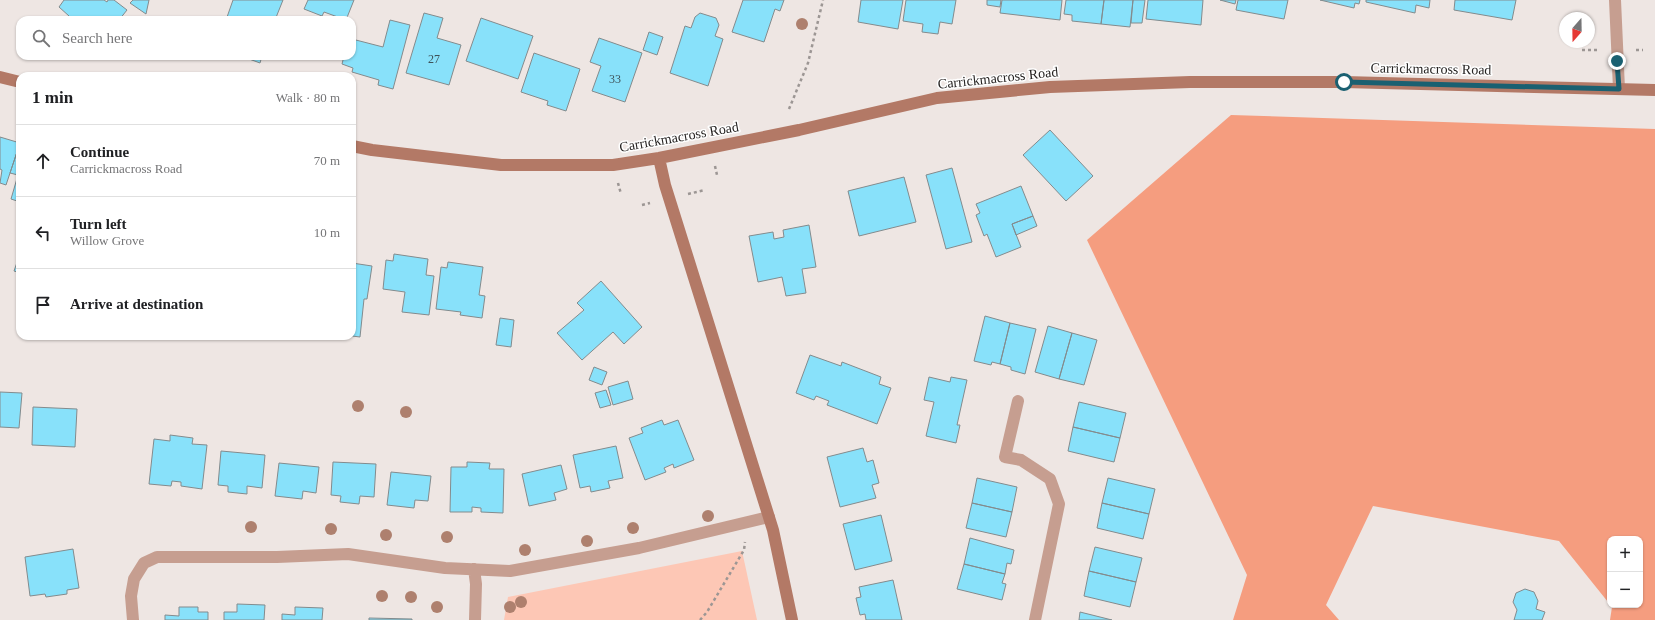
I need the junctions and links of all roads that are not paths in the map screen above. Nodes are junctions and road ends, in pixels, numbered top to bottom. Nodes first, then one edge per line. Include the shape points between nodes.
1 (1615, 0) edge
2 (0, 77) edge
3 (16, 81) edge
4 (1619, 89) junction
5 (1655, 90) edge
6 (356, 147) edge
7 (659, 158) junction
8 (1018, 401) dead end
9 (769, 517) junction
10 (474, 569) junction
11 (133, 620) edge
12 (475, 620) edge
13 (792, 620) edge
14 (1035, 620) edge

1 - 4 street
2 - 3 main road
4 - 5 main road, Carrickmacross Road
4 - 7 main road, Carrickmacross Road via 1344,82 1203,82 1050,87 937,98 799,130
6 - 7 main road, Carrickmacross Road via 501,165 613,165
7 - 9 main road via 665,185
8 - 14 street via 1005,457 1021,460 1050,479 1059,504
9 - 10 street via 638,548 510,571
9 - 13 main road
10 - 11 street via 445,568 348,554 157,557 144,563 134,579 131,596
10 - 12 street

